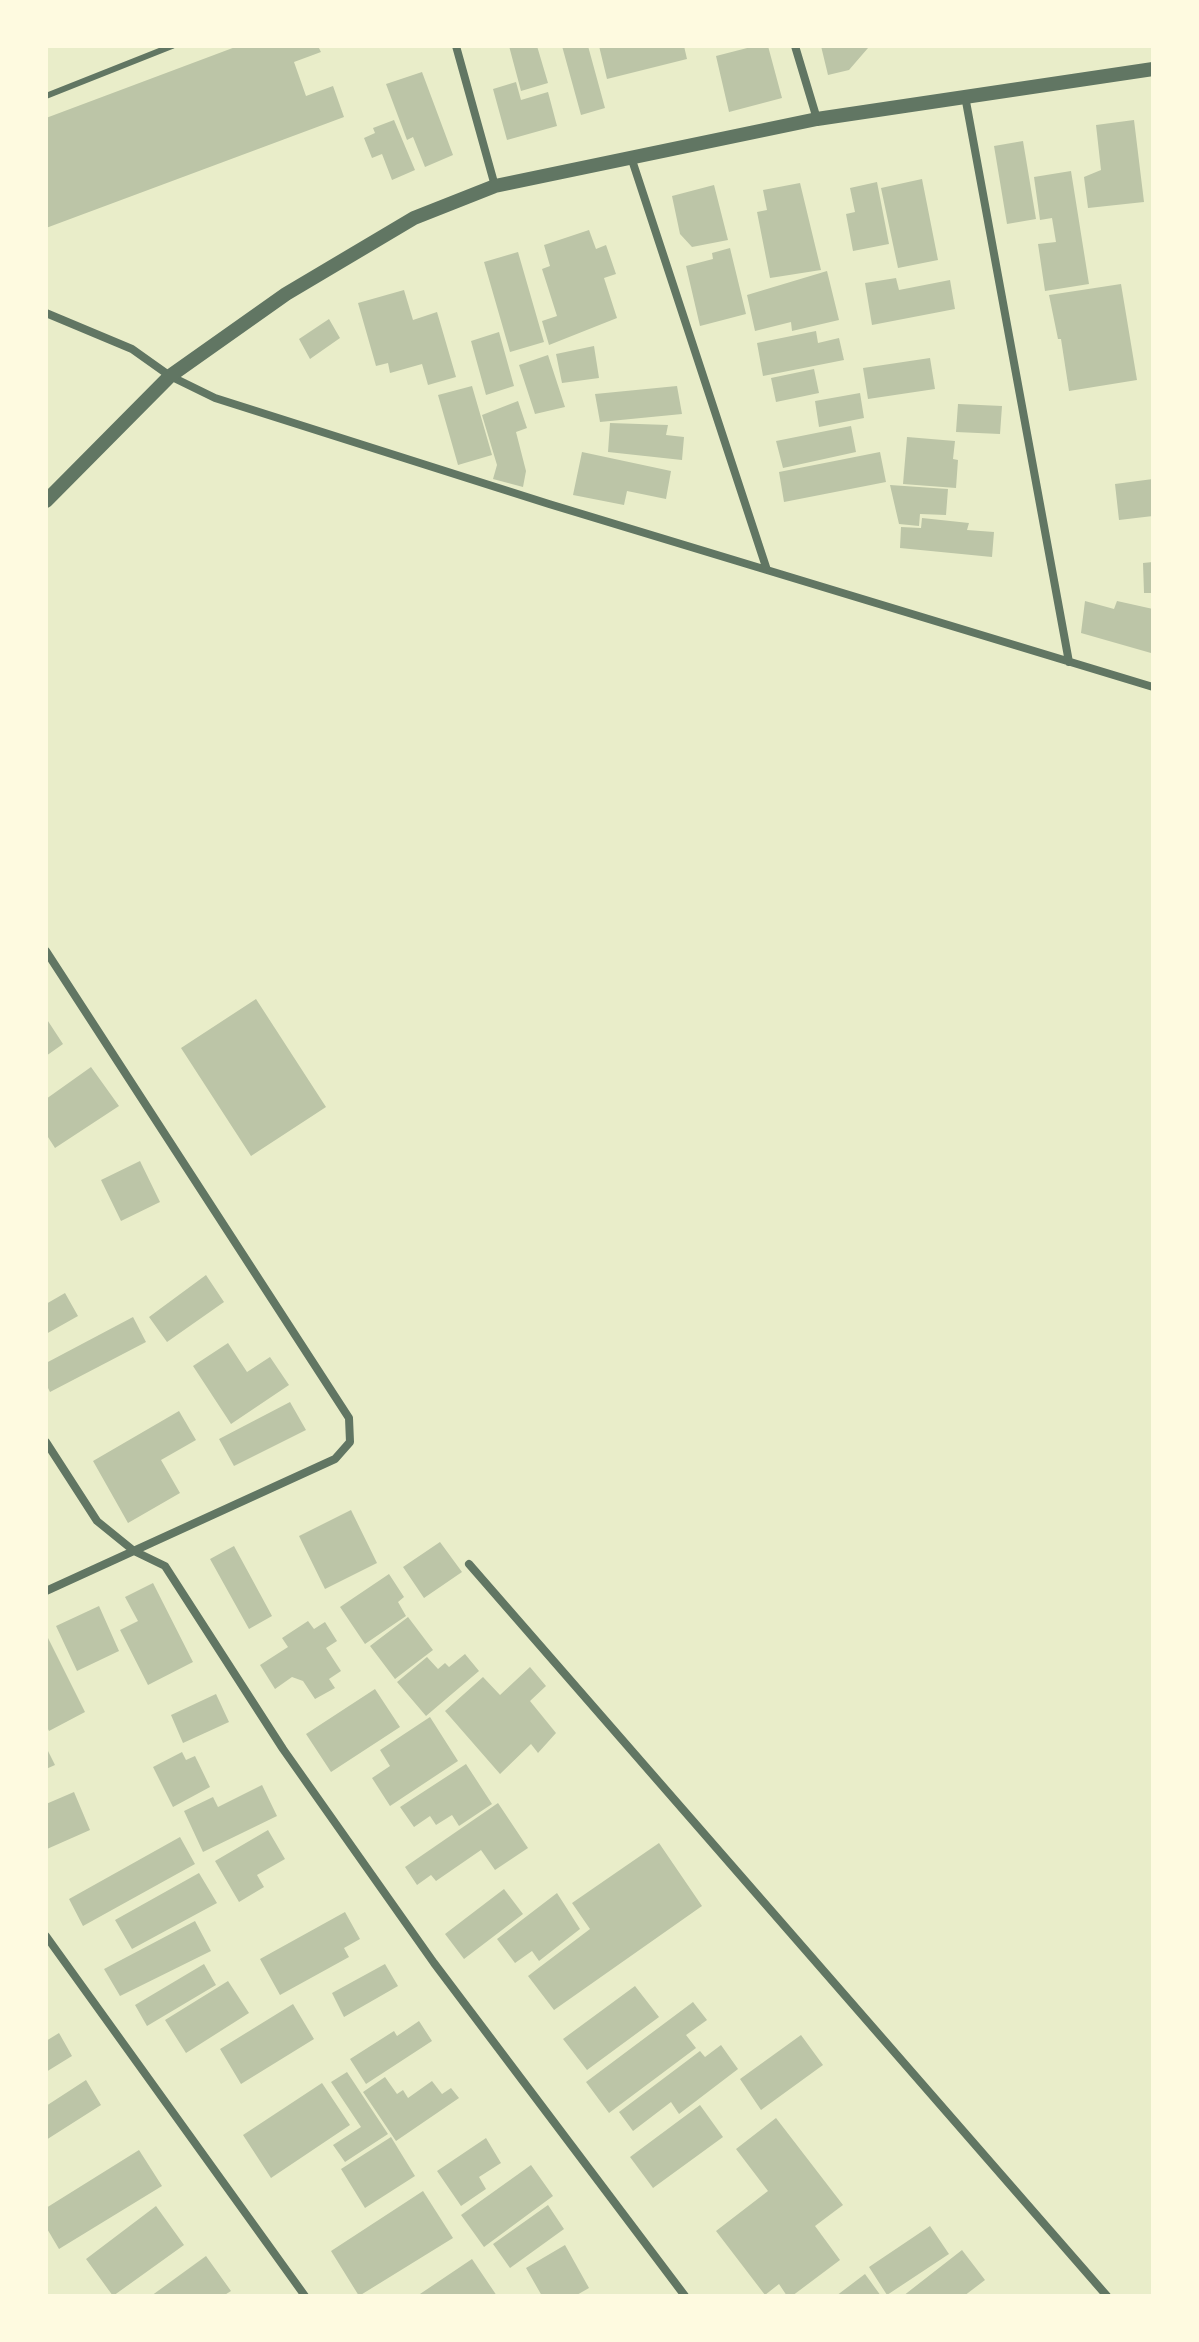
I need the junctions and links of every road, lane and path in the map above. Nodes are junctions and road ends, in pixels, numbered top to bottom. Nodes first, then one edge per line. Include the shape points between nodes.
1 (172, 46) edge
2 (456, 46) edge
3 (795, 46) edge
4 (1153, 69) edge
5 (46, 96) edge
6 (965, 96) junction
7 (817, 119) junction
8 (631, 156) junction
9 (495, 186) junction
10 (46, 313) edge
11 (170, 376) junction
12 (46, 501) edge
13 (767, 570) junction
14 (1069, 662) junction
15 (1153, 687) edge
16 (46, 951) edge
17 (46, 1442) edge
18 (134, 1551) junction
19 (469, 1564) dead end
20 (46, 1591) edge
21 (46, 1936) edge
22 (305, 2296) edge
23 (685, 2296) edge
24 (1107, 2296) edge

1 - 5 lane
2 - 9 street
3 - 7 street
4 - 6 street
6 - 7 street
6 - 14 street
7 - 8 street
8 - 9 street
8 - 13 street
9 - 11 street via 414,218 355,250
10 - 11 street via 132,349
11 - 12 street
11 - 13 street via 215,398
13 - 14 street
14 - 15 street
16 - 18 street via 349,1418 350,1442 335,1459
17 - 18 street via 97,1521
18 - 20 street
18 - 23 street via 165,1566 283,1749 425,1950
19 - 24 street
21 - 22 street

